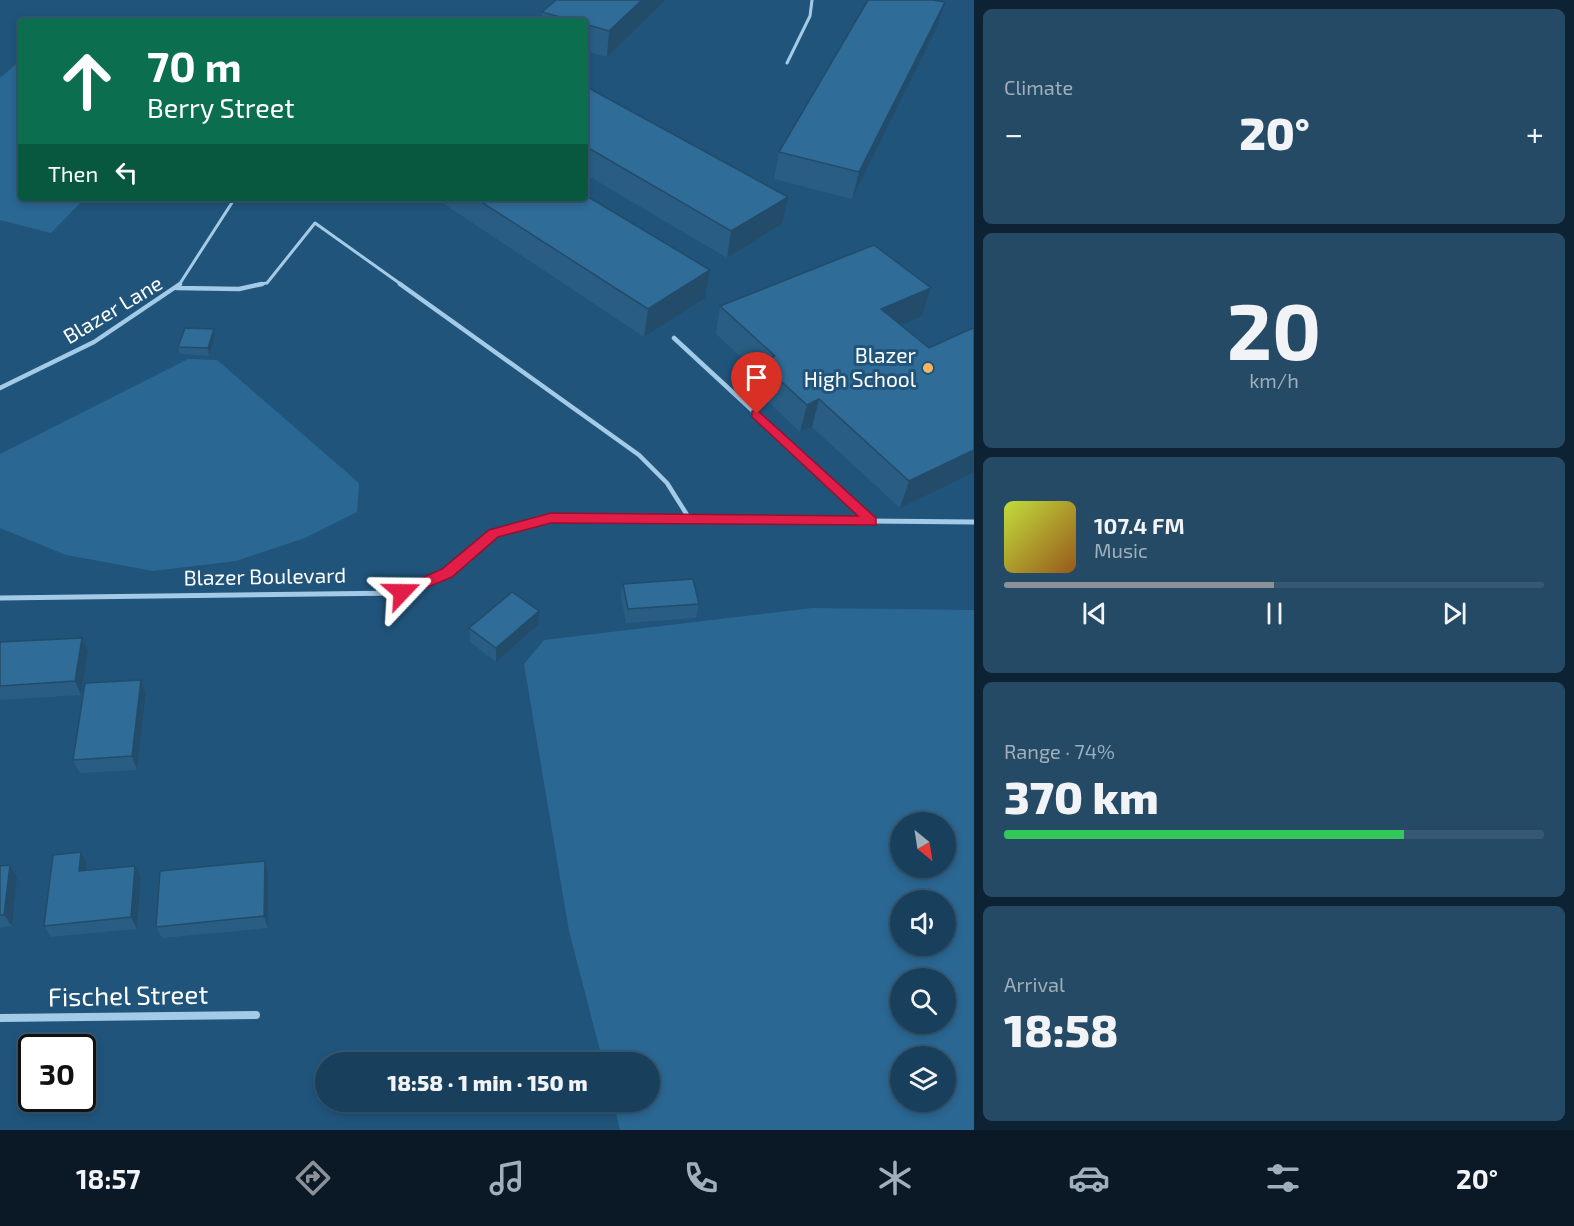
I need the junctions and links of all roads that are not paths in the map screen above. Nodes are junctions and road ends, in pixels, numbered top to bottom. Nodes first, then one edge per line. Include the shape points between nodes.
1 (812, 0) edge
2 (787, 63) dead end
3 (233, 201) edge
4 (177, 288) junction
5 (674, 338) dead end
6 (0, 388) edge
7 (689, 518) junction
8 (872, 521) junction
9 (974, 522) edge
10 (0, 598) edge
11 (256, 1015) dead end
12 (0, 1018) edge

1 - 2 lane via 810,16
3 - 4 lane, Blazer Lane
4 - 6 lane, Blazer Lane via 94,342
4 - 7 lane via 239,289 267,283 315,223 639,455 667,483
5 - 8 lane
7 - 8 street, Blazer Boulevard
7 - 10 street, Blazer Boulevard via 551,518 493,533 447,573 402,592
8 - 9 street, Blazer Boulevard
11 - 12 street, Fischel Street

